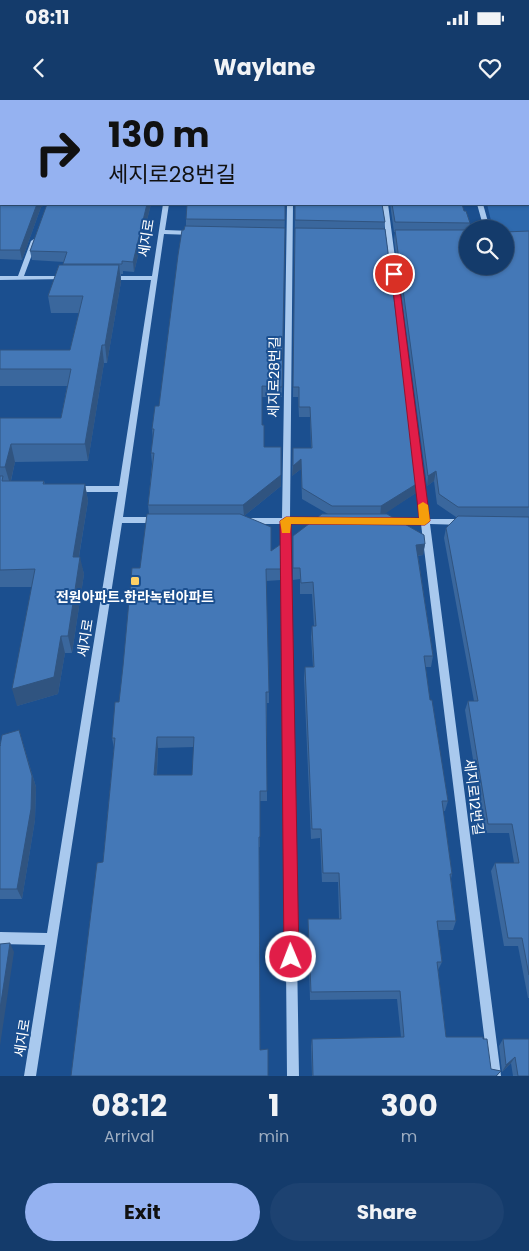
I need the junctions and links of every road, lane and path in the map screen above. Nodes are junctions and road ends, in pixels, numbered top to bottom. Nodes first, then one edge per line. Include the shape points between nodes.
1 (166, 205) edge
2 (290, 205) edge
3 (385, 205) edge
4 (480, 205) edge
5 (484, 220) edge
6 (161, 232) junction
7 (201, 233) edge
8 (37, 234) edge
9 (280, 234) edge
10 (290, 234) junction
11 (300, 234) edge
12 (379, 236) edge
13 (389, 236) junction
14 (398, 236) edge
15 (0, 278) edge
16 (20, 278) junction
17 (77, 278) edge
18 (106, 278) edge
19 (154, 278) junction
20 (65, 489) edge
21 (121, 489) junction
22 (118, 520) junction
23 (167, 520) edge
24 (236, 520) edge
25 (286, 521) junction
26 (336, 521) edge
27 (375, 521) edge
28 (425, 521) junction
29 (472, 522) edge
30 (0, 938) edge
31 (51, 939) junction
32 (30, 1076) edge
33 (293, 1076) edge
34 (495, 1076) edge

1 - 6 street, 세지로
2 - 10 street, 세지로28번길
3 - 13 street
4 - 5 street
6 - 7 street
6 - 19 street, 세지로
8 - 16 street
9 - 10 street
10 - 11 street
10 - 25 street, 세지로28번길
12 - 13 street
13 - 14 street
13 - 28 street
15 - 16 street
16 - 17 street
18 - 19 street
19 - 21 street, 세지로
20 - 21 street
21 - 22 street, 세지로
22 - 23 street
22 - 31 street, 세지로
24 - 25 street
25 - 26 street
25 - 33 street
27 - 28 street
28 - 29 street
28 - 34 street, 세지로12번길
30 - 31 street
31 - 32 street, 세지로

